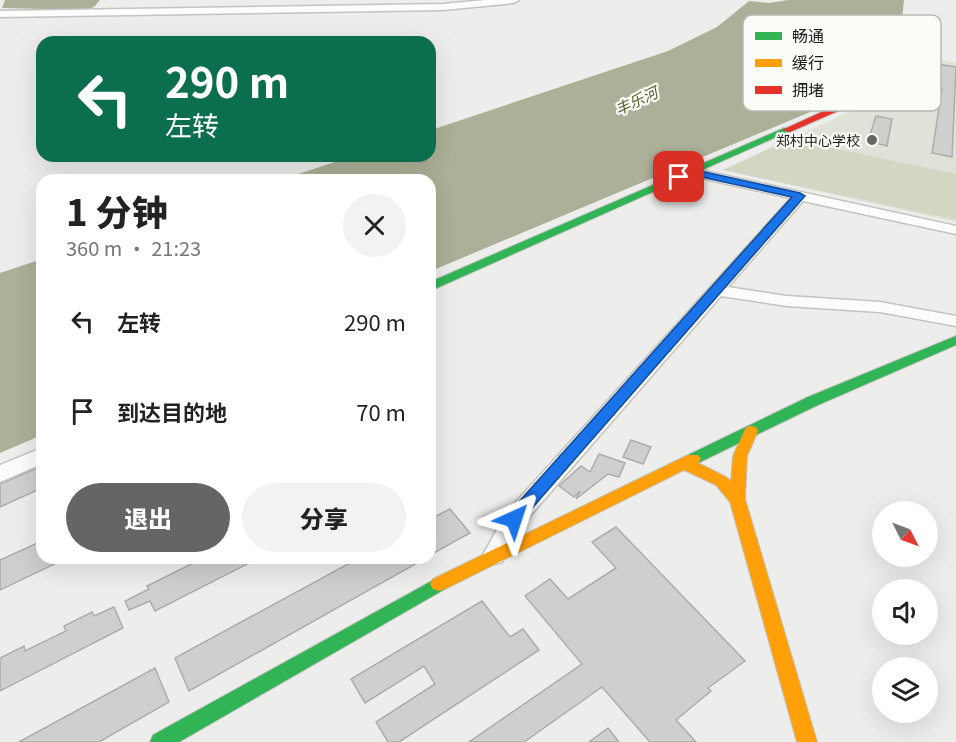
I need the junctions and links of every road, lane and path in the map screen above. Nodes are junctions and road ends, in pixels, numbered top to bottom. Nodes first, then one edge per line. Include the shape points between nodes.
1 (108, 0) edge
2 (514, 0) edge
3 (98, 13) junction
4 (0, 14) edge
5 (830, 111) edge
6 (691, 172) junction
7 (800, 196) junction
8 (956, 230) edge
9 (436, 284) edge
10 (716, 290) junction
11 (956, 321) edge
12 (956, 340) edge
13 (751, 431) junction
14 (36, 459) edge
15 (684, 463) junction
16 (0, 474) edge
17 (737, 499) junction
18 (494, 555) junction
19 (159, 742) edge
20 (807, 742) edge

1 - 3 street
2 - 3 street via 443,7
3 - 4 street
5 - 6 street
6 - 7 street
6 - 9 street
7 - 8 street
7 - 10 street
10 - 11 street via 787,301 880,307
10 - 18 street via 514,519
12 - 13 street
13 - 15 street
13 - 17 street via 740,456
14 - 16 street
15 - 17 street via 718,477
15 - 18 street
17 - 20 street
18 - 19 street

